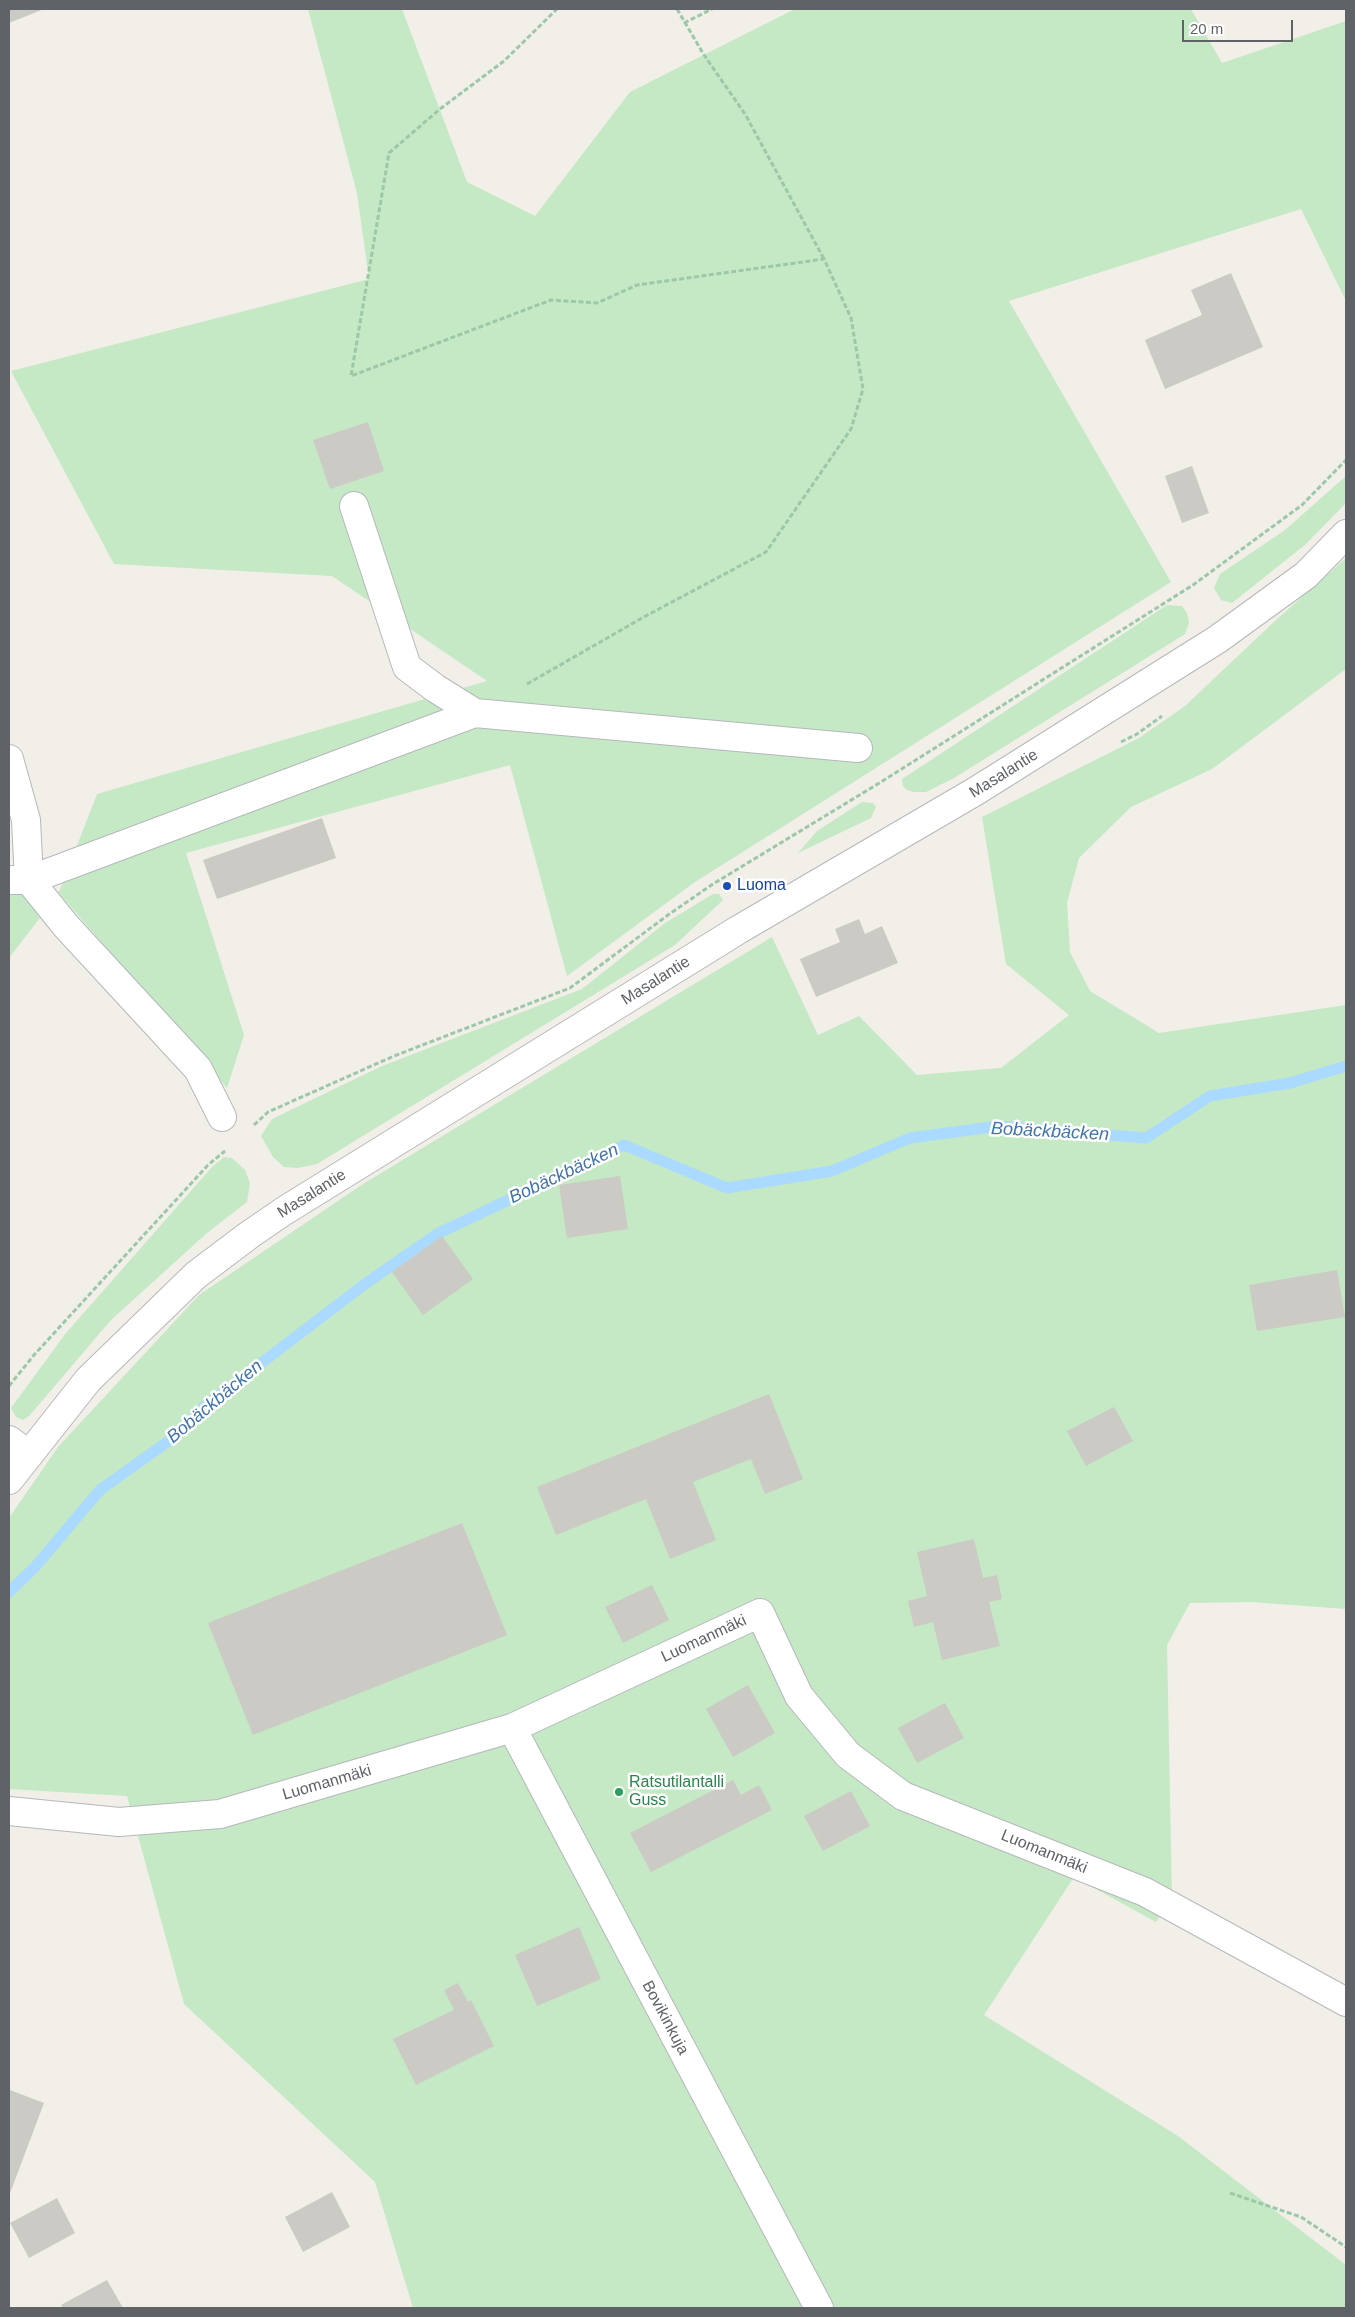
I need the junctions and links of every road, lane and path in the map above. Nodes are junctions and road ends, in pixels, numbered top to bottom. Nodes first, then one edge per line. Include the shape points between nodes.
1 (557, 9) edge
2 (677, 9) edge
3 (712, 9) edge
4 (684, 23) junction
5 (824, 259) junction
6 (1346, 460) edge
7 (354, 506) dead end
8 (1346, 534) edge
9 (525, 684) dead end
10 (475, 713) junction
11 (858, 748) dead end
12 (9, 759) edge
13 (19, 880) edge
14 (222, 1116) dead end
15 (248, 1130) dead end
16 (228, 1147) dead end
17 (9, 1386) edge
18 (19, 1448) edge
19 (9, 1480) edge
20 (512, 1728) junction
21 (9, 1811) edge
22 (1346, 2002) edge
23 (1230, 2193) dead end
24 (1346, 2247) edge
25 (819, 2308) edge

1 - 5 path via 504,61 389,153 351,376 551,300 597,303 637,285
2 - 4 path
3 - 4 path
4 - 5 path via 745,114
5 - 9 path via 850,318 863,389 850,429 766,552
6 - 15 path via 1302,505 1193,586 713,884 570,988 394,1056 268,1112
7 - 10 street via 407,667
8 - 18 street, Masalantie via 1306,575 1218,639 969,795 738,930 249,1235 196,1275
10 - 11 street
10 - 13 street
12 - 13 street via 26,820
13 - 14 street via 198,1069
16 - 17 path via 208,1165
18 - 19 street, Masalantie
20 - 21 street, Luomanmäki via 220,1814 118,1822
20 - 22 street, Luomanmäki via 760,1613 799,1696 848,1755 903,1796 1146,1892
20 - 25 street, Bovikinkuja
23 - 24 path via 1301,2217

